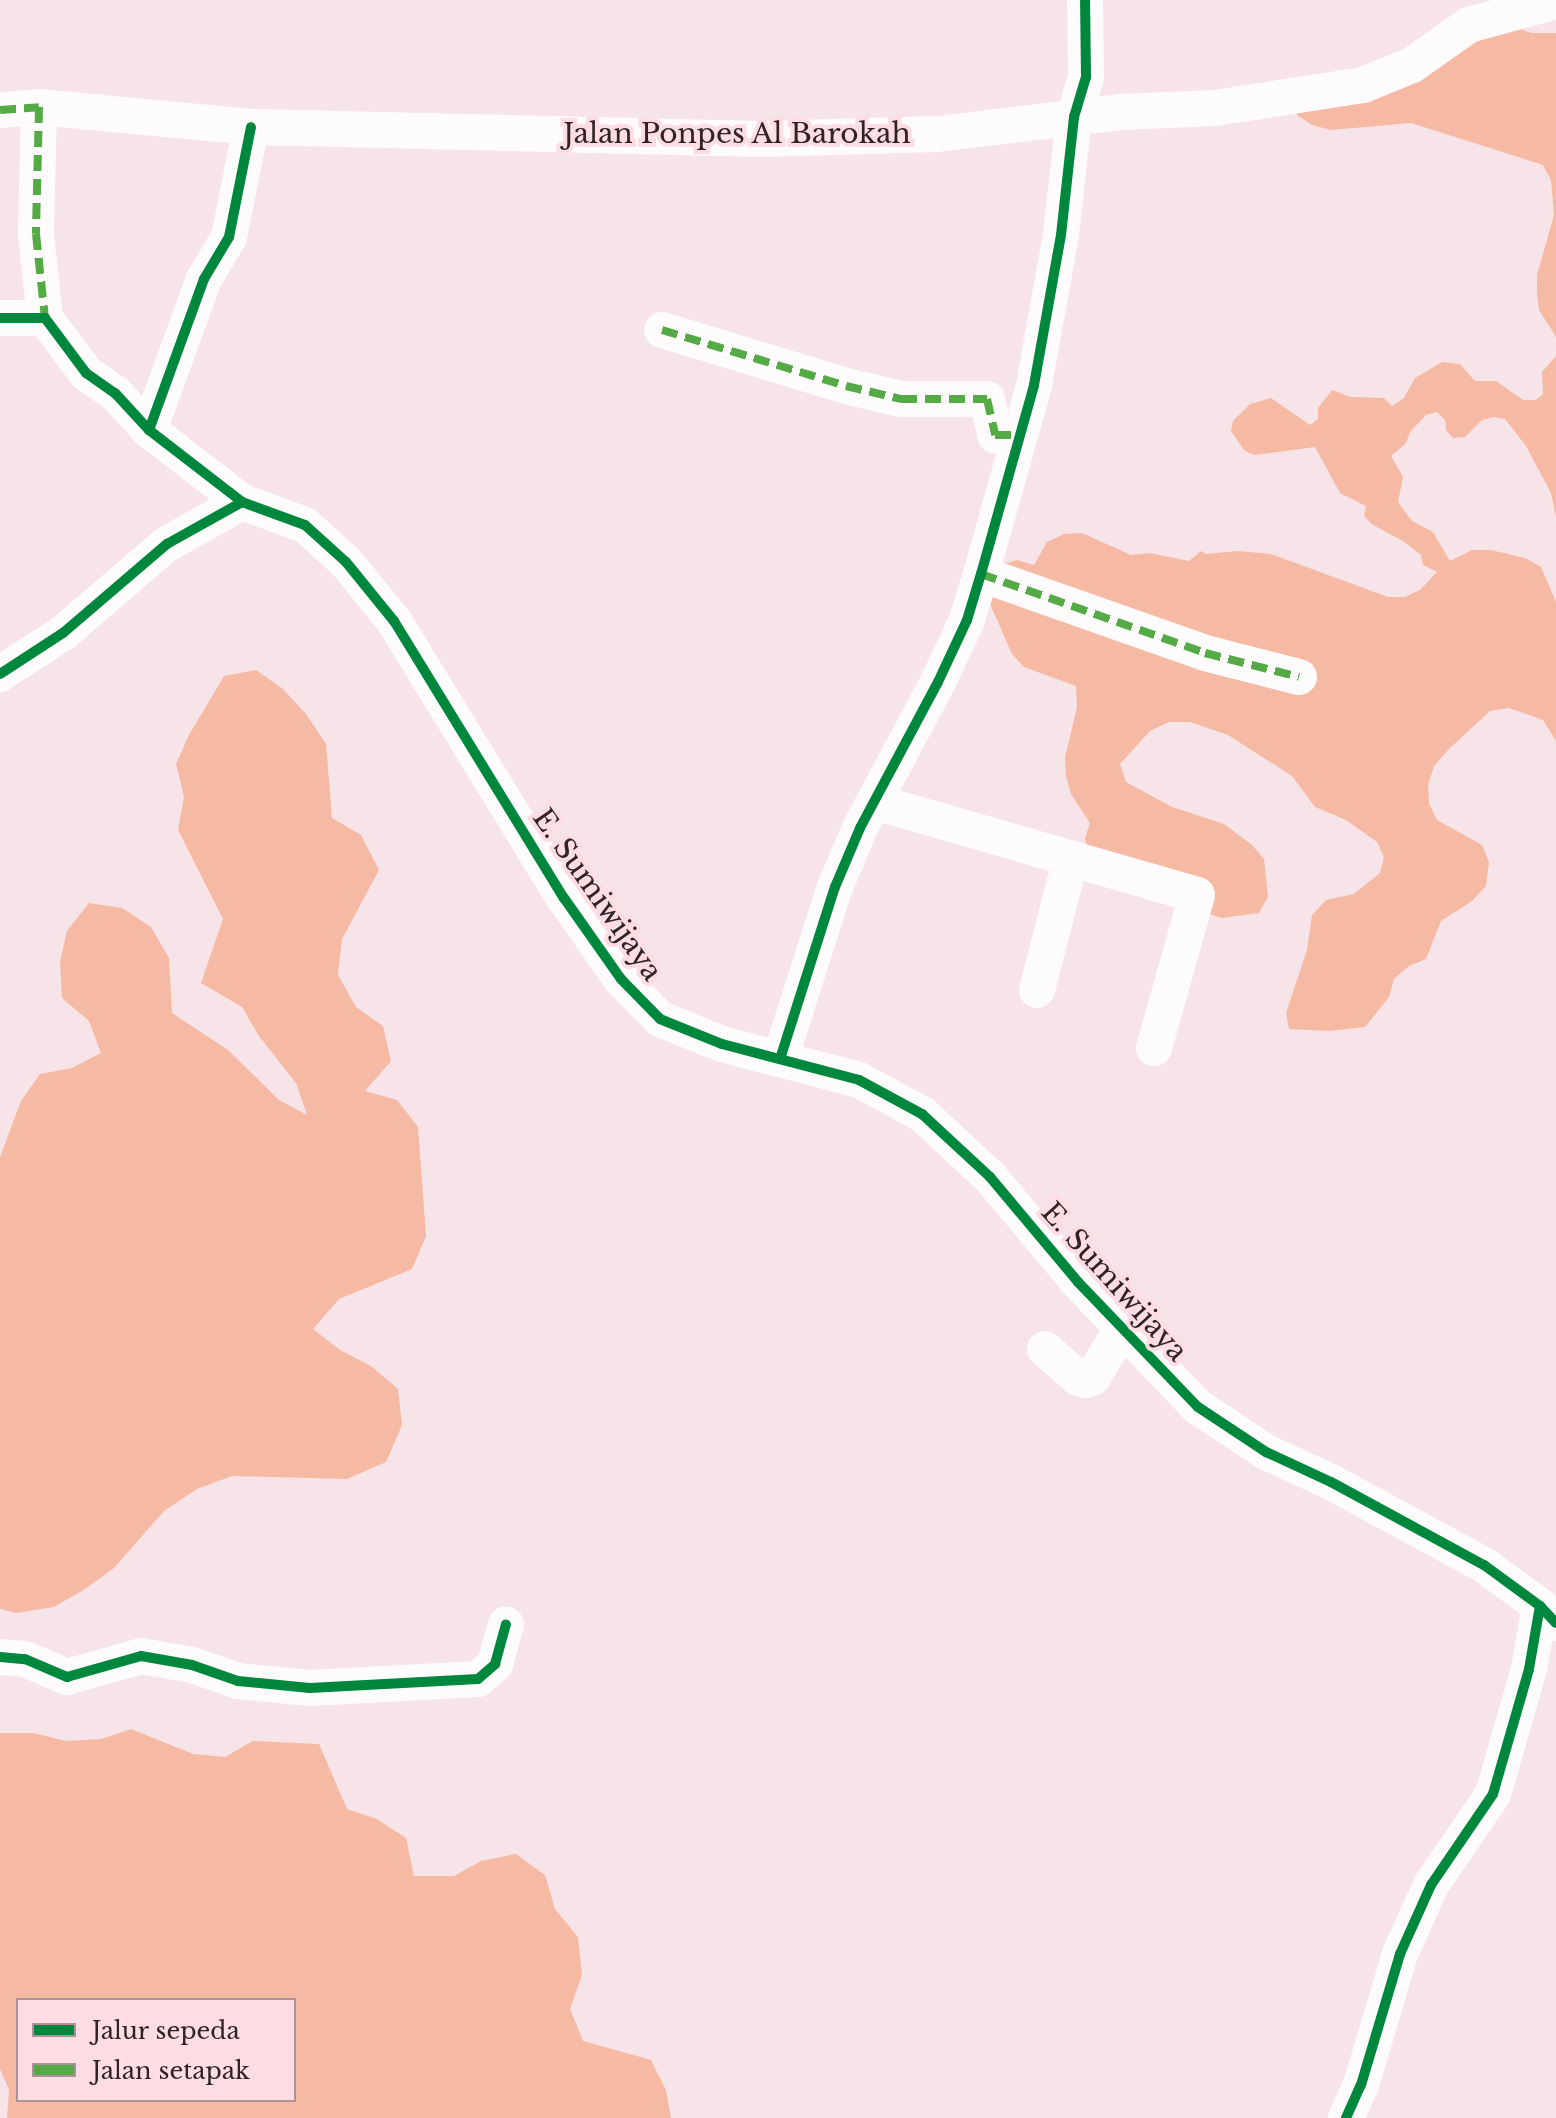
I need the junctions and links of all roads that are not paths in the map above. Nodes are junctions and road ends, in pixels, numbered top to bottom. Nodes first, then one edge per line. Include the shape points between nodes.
1 (1085, 0) edge
2 (1556, 1) edge
3 (39, 107) junction
4 (0, 110) edge
5 (1074, 117) junction
6 (251, 127) junction
7 (0, 318) edge
8 (45, 318) junction
9 (662, 330) dead end
10 (149, 430) junction
11 (1020, 435) junction
12 (242, 502) junction
13 (981, 574) junction
14 (0, 674) edge
15 (1299, 677) dead end
16 (875, 802) junction
17 (1071, 858) junction
18 (1037, 990) dead end
19 (1154, 1048) dead end
20 (780, 1059) junction
21 (1122, 1328) junction
22 (1045, 1349) dead end
23 (1548, 1614) edge
24 (506, 1624) dead end
25 (0, 1657) edge
26 (1346, 2118) edge

1 - 5 street via 1086,77
2 - 5 street, Jalan Ponpes Al Barokah via 1469,25 1412,65 1363,85 1215,108
3 - 4 street, Jalan Ponpes Al Barokah
3 - 6 street, Jalan Ponpes Al Barokah
3 - 8 street via 36,234
5 - 6 street, Jalan Ponpes Al Barokah via 937,134 761,139
5 - 11 street via 1061,235
6 - 10 street via 229,237 204,279
7 - 8 street
8 - 10 street, E. Sumiwijaya via 86,373 115,393
9 - 11 street via 901,399 987,399 995,435
10 - 12 street, E. Sumiwijaya
11 - 13 street
12 - 14 street via 167,544 63,633
12 - 20 street, E. Sumiwijaya via 305,525 346,562 394,621 534,850 621,979 660,1019 722,1044
13 - 15 street via 1205,653
13 - 16 street via 944,670
16 - 17 street
16 - 20 street via 835,887
17 - 18 street
17 - 19 street via 1197,895
20 - 21 street, E. Sumiwijaya via 859,1080 922,1114 990,1177
21 - 22 street via 1093,1377 1086,1380
21 - 23 street, E. Sumiwijaya via 1209,1414 1266,1452 1484,1565
23 - 26 street via 1493,1794 1431,1885 1400,1954
24 - 25 street via 495,1664 478,1679 310,1688 238,1681 192,1665 141,1656 67,1677 25,1659

